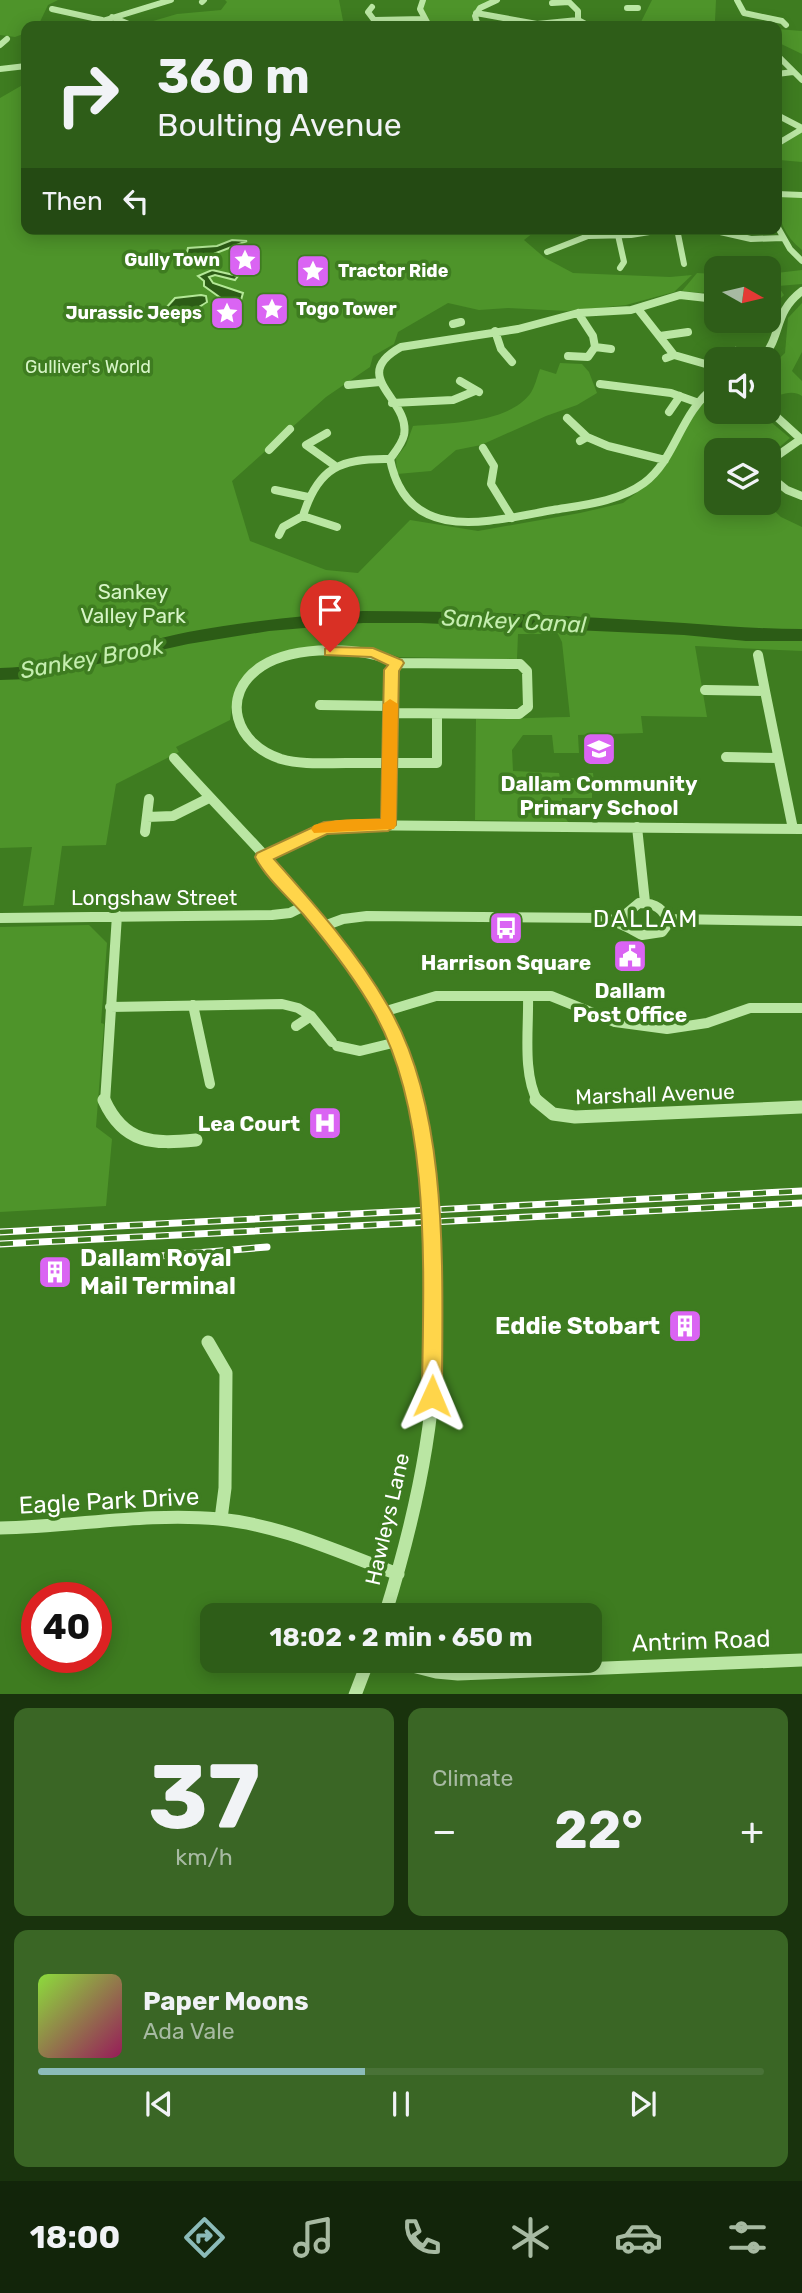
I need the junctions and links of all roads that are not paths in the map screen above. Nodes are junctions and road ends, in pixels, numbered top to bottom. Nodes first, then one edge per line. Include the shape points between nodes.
1 (423, 0) edge
2 (497, 0) edge
3 (580, 0) edge
4 (737, 0) edge
5 (166, 1) edge
6 (569, 2) junction
7 (552, 3) dead end
8 (372, 7) dead end
9 (52, 11) dead end
10 (476, 13) junction
11 (112, 17) junction
12 (425, 19) joint
13 (102, 20) joint
14 (578, 20) joint
15 (122, 21) edge
16 (477, 21) edge
17 (516, 21) edge
18 (570, 21) edge
19 (786, 25) dead end
20 (7, 38) dead end
21 (0, 45) edge
22 (782, 60) edge
23 (21, 67) edge
24 (0, 69) edge
25 (793, 72) junction
26 (782, 73) edge
27 (802, 80) edge
28 (782, 118) edge
29 (785, 119) junction
30 (782, 120) edge
31 (802, 129) edge
32 (782, 141) edge
33 (782, 194) edge
34 (802, 195) edge
35 (593, 235) edge
36 (618, 235) edge
37 (677, 235) edge
38 (731, 235) edge
39 (782, 235) edge
40 (739, 237) joint
41 (783, 238) junction
42 (545, 253) dead end
43 (801, 259) edge
44 (694, 265) dead end
45 (619, 268) dead end
46 (802, 291) edge
47 (704, 298) edge
48 (638, 309) junction
49 (578, 313) junction
50 (457, 323) dead end
51 (495, 331) junction
52 (691, 333) dead end
53 (465, 335) junction
54 (660, 336) junction
55 (595, 347) junction
56 (772, 347) edge
57 (611, 348) dead end
58 (566, 358) dead end
59 (513, 363) dead end
60 (704, 366) edge
61 (460, 381) dead end
62 (380, 382) junction
63 (600, 384) dead end
64 (348, 385) dead end
65 (680, 396) junction
66 (704, 396) edge
67 (696, 402) junction
68 (392, 403) junction
69 (666, 412) dead end
70 (564, 418) dead end
71 (781, 420) edge
72 (288, 433) dead end
73 (327, 433) dead end
74 (802, 439) edge
75 (269, 450) dead end
76 (500, 453) dead end
77 (390, 459) junction
78 (665, 460) junction
79 (334, 465) junction
80 (275, 490) dead end
81 (802, 496) edge
82 (309, 497) junction
83 (303, 516) junction
84 (512, 518) junction
85 (337, 527) dead end
86 (279, 535) dead end
87 (758, 655) dead end
88 (397, 663) junction
89 (705, 690) dead end
90 (765, 691) junction
91 (320, 705) dead end
92 (390, 710) junction
93 (437, 714) junction
94 (726, 757) dead end
95 (174, 758) dead end
96 (778, 758) junction
97 (389, 763) junction
98 (209, 798) junction
99 (149, 799) dead end
100 (147, 817) junction
101 (388, 825) junction
102 (637, 827) junction
103 (797, 829) edge
104 (145, 832) dead end
105 (263, 857) junction
106 (645, 902) junction
107 (306, 905) junction
108 (629, 909) junction
109 (117, 915) junction
110 (0, 918) edge
111 (607, 918) junction
112 (668, 919) junction
113 (802, 921) edge
114 (324, 926) junction
115 (631, 929) junction
116 (528, 996) junction
117 (193, 1005) junction
118 (110, 1007) junction
119 (802, 1008) edge
120 (383, 1012) junction
121 (311, 1016) junction
122 (296, 1026) dead end
123 (397, 1042) junction
124 (210, 1084) dead end
125 (802, 1107) edge
126 (196, 1140) dead end
127 (208, 1342) dead end
128 (221, 1520) junction
129 (0, 1528) edge
130 (398, 1574) junction
131 (389, 1603) edge
132 (802, 1660) edge
133 (602, 1668) edge
134 (363, 1673) edge
135 (447, 1673) edge
136 (483, 1673) edge
137 (355, 1694) edge

1 - 12 street via 420,7
2 - 10 street
3 - 6 street
4 - 19 street via 744,13 772,17
5 - 11 street
6 - 7 street
6 - 14 street via 578,11
8 - 12 street via 368,12 374,20
9 - 13 street
10 - 16 street
10 - 17 street
11 - 13 street
11 - 15 street
14 - 18 street
20 - 21 street
22 - 25 street
23 - 24 street
25 - 26 street
25 - 27 street
28 - 29 street
29 - 30 street
29 - 31 street
31 - 32 street
33 - 34 street
35 - 42 street
36 - 45 street via 624,262
37 - 44 street via 684,266
38 - 40 street
39 - 41 street
40 - 41 street
41 - 43 street
46 - 56 street via 783,306 774,321
47 - 48 street via 680,295
48 - 49 street
48 - 54 street
49 - 51 street
49 - 55 street
50 - 53 street
51 - 53 street
51 - 59 street via 501,349
52 - 54 street
53 - 62 street via 391,351 381,362
54 - 60 street via 670,357
55 - 57 street
55 - 58 street via 588,357
61 - 68 street via 478,392 453,400
62 - 64 street
62 - 68 street
63 - 65 street
65 - 67 street
65 - 69 street
66 - 67 street
67 - 78 street
68 - 77 street via 404,430
70 - 78 street via 584,439
71 - 74 street
72 - 75 street
73 - 79 street via 304,443
74 - 81 street via 774,458 772,478
76 - 84 street via 486,452 494,466 491,484
77 - 79 street
77 - 84 street via 398,490 424,512 466,523
78 - 84 street via 646,481 618,496
79 - 82 street
80 - 82 street
82 - 83 street
83 - 85 street
83 - 86 street via 283,527
87 - 90 street
88 - 92 street via 392,670
88 - 93 street via 509,662 527,671 528,707 519,714
88 - 97 street via 373,652 287,655 253,674 240,690 235,712 243,735 276,757 299,762
89 - 90 street
90 - 96 street
91 - 92 street
92 - 93 street
92 - 97 street
93 - 97 street via 438,763
94 - 96 street
95 - 98 street, Hawleys Lane
96 - 103 street
97 - 101 street
98 - 100 street via 173,816
98 - 105 street, Hawleys Lane
99 - 100 street
100 - 104 street
101 - 102 street
101 - 105 street via 324,828
102 - 103 street
102 - 106 street
105 - 107 street, Hawleys Lane
106 - 108 street
106 - 112 street via 657,905
107 - 109 street, Longshaw Street via 272,915
107 - 114 street, Hawleys Lane
108 - 111 street
108 - 115 street via 626,918
109 - 110 street, Longshaw Street
109 - 118 street
111 - 114 street via 367,916
111 - 115 street
112 - 113 street
112 - 115 street via 666,929 656,935
114 - 120 street, Hawleys Lane
116 - 119 street via 562,998 615,1022 642,1028 707,1023 750,1008
116 - 120 street via 436,996
116 - 125 street, Marshall Avenue via 533,1093 543,1108 557,1115
117 - 118 street
117 - 121 street via 282,1004
117 - 124 street
118 - 126 street via 104,1100 114,1121 141,1139 166,1143
120 - 123 street, Hawleys Lane
121 - 122 street
121 - 123 street via 335,1044 351,1051 368,1052
123 - 130 street, Hawleys Lane via 422,1138 433,1325 432,1396 424,1464
127 - 128 street, Eagle Park Drive via 226,1373
128 - 129 street, Eagle Park Drive via 154,1517 66,1527
128 - 130 street, Eagle Park Drive via 262,1527
130 - 131 street, Hawleys Lane
132 - 133 street, Antrim Road
134 - 137 street
135 - 136 street, Antrim Road

